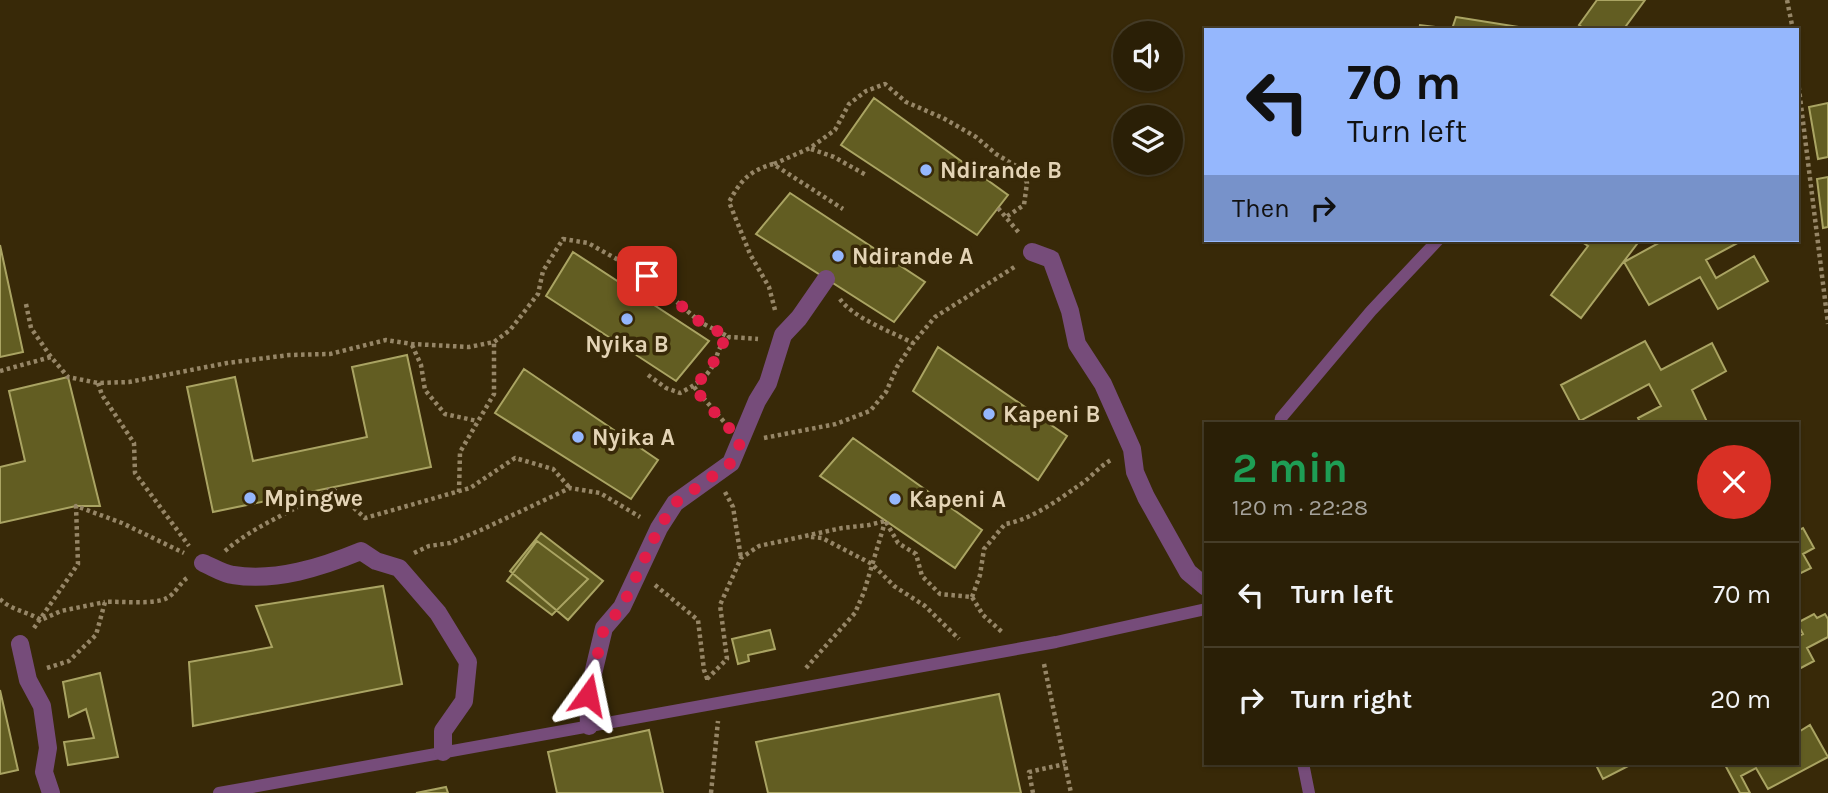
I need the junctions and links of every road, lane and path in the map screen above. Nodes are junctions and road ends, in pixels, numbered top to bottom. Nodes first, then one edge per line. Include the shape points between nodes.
1 (1787, 0) edge
2 (1793, 28) edge
3 (1799, 89) edge
4 (810, 148) junction
5 (773, 164) junction
6 (866, 175) dead end
7 (998, 208) dead end
8 (843, 209) dead end
9 (1006, 217) junction
10 (1436, 242) edge
11 (1032, 252) junction
12 (826, 279) joint
13 (26, 304) dead end
14 (1828, 324) edge
15 (783, 335) junction
16 (729, 337) junction
17 (494, 342) junction
18 (913, 343) junction
19 (412, 344) junction
20 (51, 357) junction
21 (0, 371) edge
22 (648, 375) dead end
23 (98, 383) junction
24 (694, 387) junction
25 (477, 421) junction
26 (1280, 422) edge
27 (741, 441) junction
28 (1132, 449) junction
29 (716, 474) junction
30 (570, 488) junction
31 (459, 492) junction
32 (885, 521) junction
33 (659, 528) junction
34 (807, 536) junction
35 (741, 558) junction
36 (203, 563) junction
37 (872, 564) junction
38 (389, 565) junction
39 (638, 571) junction
40 (1204, 585) edge
41 (972, 597) junction
42 (0, 599) edge
43 (105, 602) junction
44 (1204, 609) edge
45 (41, 620) junction
46 (20, 644) joint
47 (1040, 645) junction
48 (1023, 648) junction
49 (975, 657) junction
50 (707, 679) junction
51 (28, 680) junction
52 (786, 691) junction
53 (721, 702) junction
54 (589, 726) junction
55 (443, 752) junction
56 (1065, 764) junction
57 (1303, 765) edge
58 (51, 793) edge
59 (219, 793) edge
60 (711, 793) edge
61 (1033, 793) edge
62 (1071, 793) edge
63 (1309, 793) edge

1 - 2 path
3 - 14 path
4 - 5 path
4 - 6 path
4 - 9 path via 835,130 849,104 885,84 906,103 943,118 1021,169 1027,183 1024,205
5 - 8 path
5 - 15 path via 756,169 739,184 729,202 769,287
7 - 9 path
9 - 11 path
10 - 26 lane via 1371,311
11 - 18 path via 1016,267 935,317
11 - 28 street via 1051,259 1077,344 1103,384
12 - 15 street
12 - 18 path via 844,305
13 - 20 path via 31,328
15 - 16 path via 755,340
15 - 27 street via 768,383
16 - 17 path via 700,322 647,276 588,243 563,239 543,271 538,294 510,330
16 - 24 path
17 - 19 path via 469,347
17 - 25 path via 494,394
18 - 27 path via 870,411 836,424
19 - 23 path via 386,340 330,354 289,355
19 - 25 path via 425,390 444,414
20 - 21 path
20 - 23 path via 68,377
22 - 24 path via 680,393
23 - 36 path via 134,443 135,473
24 - 27 path
25 - 31 path via 460,452
27 - 29 street via 731,463
28 - 40 street via 1135,472 1146,497 1188,572
28 - 41 path via 1102,464 1080,485 1019,522 1004,524 984,549
29 - 33 street via 675,503
29 - 35 path via 733,507
30 - 31 path via 554,469 515,458
30 - 33 path via 600,493
30 - 38 path via 481,530 429,546
31 - 36 path via 365,518 332,488
32 - 34 path
32 - 37 path
32 - 41 path via 898,543 916,554 922,576 940,594
33 - 39 street
34 - 35 path via 759,547
34 - 37 path via 822,538
35 - 50 path via 720,605 727,659
36 - 38 street via 230,575 265,578 361,551
36 - 43 path via 169,598
36 - 45 path via 76,506 78,564
37 - 49 path via 894,586 925,606
37 - 52 path via 855,612
38 - 55 street via 399,568 438,613 468,662 464,701 443,731
39 - 50 path via 698,620
39 - 54 street via 622,607 604,628 588,695
41 - 48 path via 983,615
42 - 45 path via 9,608
43 - 45 path
43 - 51 path via 96,635 83,649 69,661 40,670
44 - 47 lane
45 - 46 path
46 - 51 street
47 - 48 lane
47 - 56 path
48 - 49 lane
49 - 52 lane
50 - 53 path
51 - 58 street via 42,706 48,748 44,772
52 - 53 lane
53 - 54 lane
53 - 60 path
54 - 55 lane
55 - 59 lane
56 - 61 path via 1029,772
56 - 62 path
57 - 63 lane

